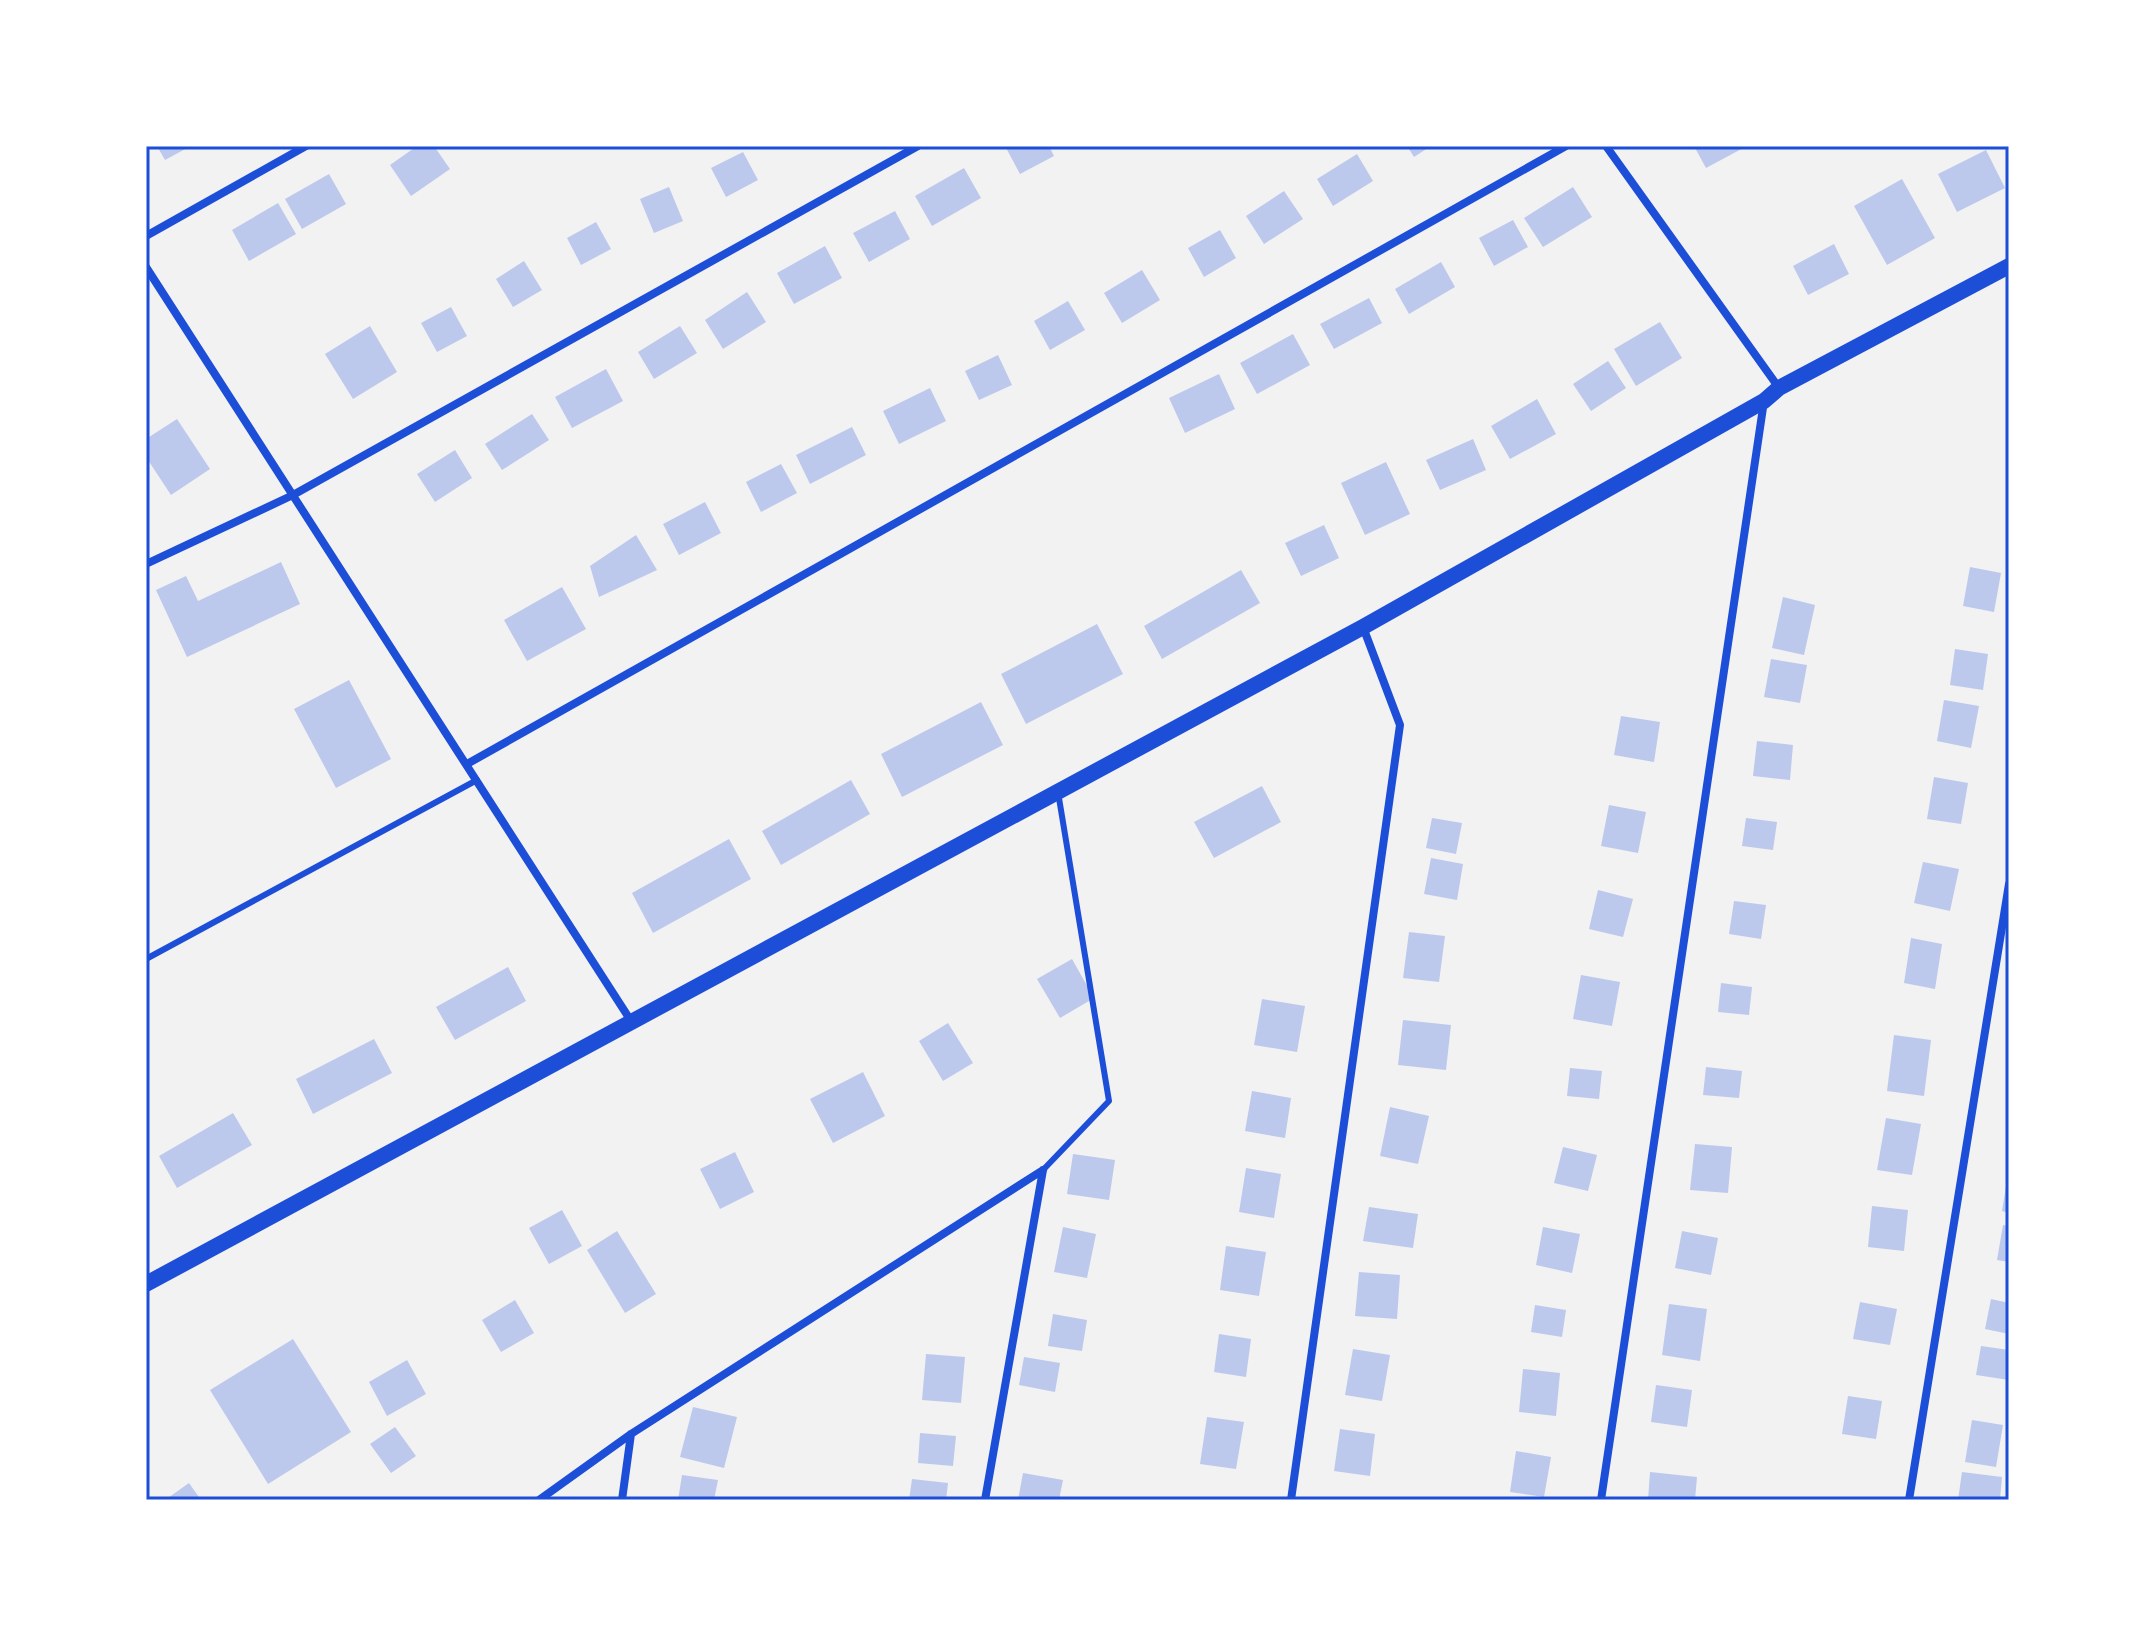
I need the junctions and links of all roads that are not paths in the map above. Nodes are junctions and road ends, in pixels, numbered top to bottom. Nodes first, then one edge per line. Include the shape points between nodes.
1 (306, 146) edge
2 (918, 146) edge
3 (1566, 146) edge
4 (1606, 146) edge
5 (146, 236) edge
6 (2009, 266) edge
7 (146, 267) edge
8 (1779, 388) junction
9 (1764, 401) junction
10 (293, 495) junction
11 (146, 564) edge
12 (1363, 627) junction
13 (467, 764) junction
14 (477, 780) junction
15 (1058, 792) junction
16 (2009, 884) edge
17 (146, 959) edge
18 (631, 1021) junction
19 (1043, 1170) junction
20 (146, 1284) edge
21 (631, 1434) junction
22 (539, 1500) edge
23 (622, 1500) edge
24 (985, 1500) edge
25 (1291, 1500) edge
26 (1601, 1500) edge
27 (1909, 1500) edge

1 - 5 street
2 - 10 street
3 - 13 street
4 - 8 street
6 - 8 main road
7 - 10 street
8 - 9 main road
9 - 12 main road
9 - 26 street
10 - 11 street
10 - 13 street
12 - 15 main road
12 - 25 street via 1400,725
13 - 14 street
14 - 17 lane
14 - 18 street
15 - 18 main road
15 - 19 lane via 1109,1101
16 - 27 street
18 - 20 main road
19 - 21 street
19 - 24 street
21 - 22 street
21 - 23 street

